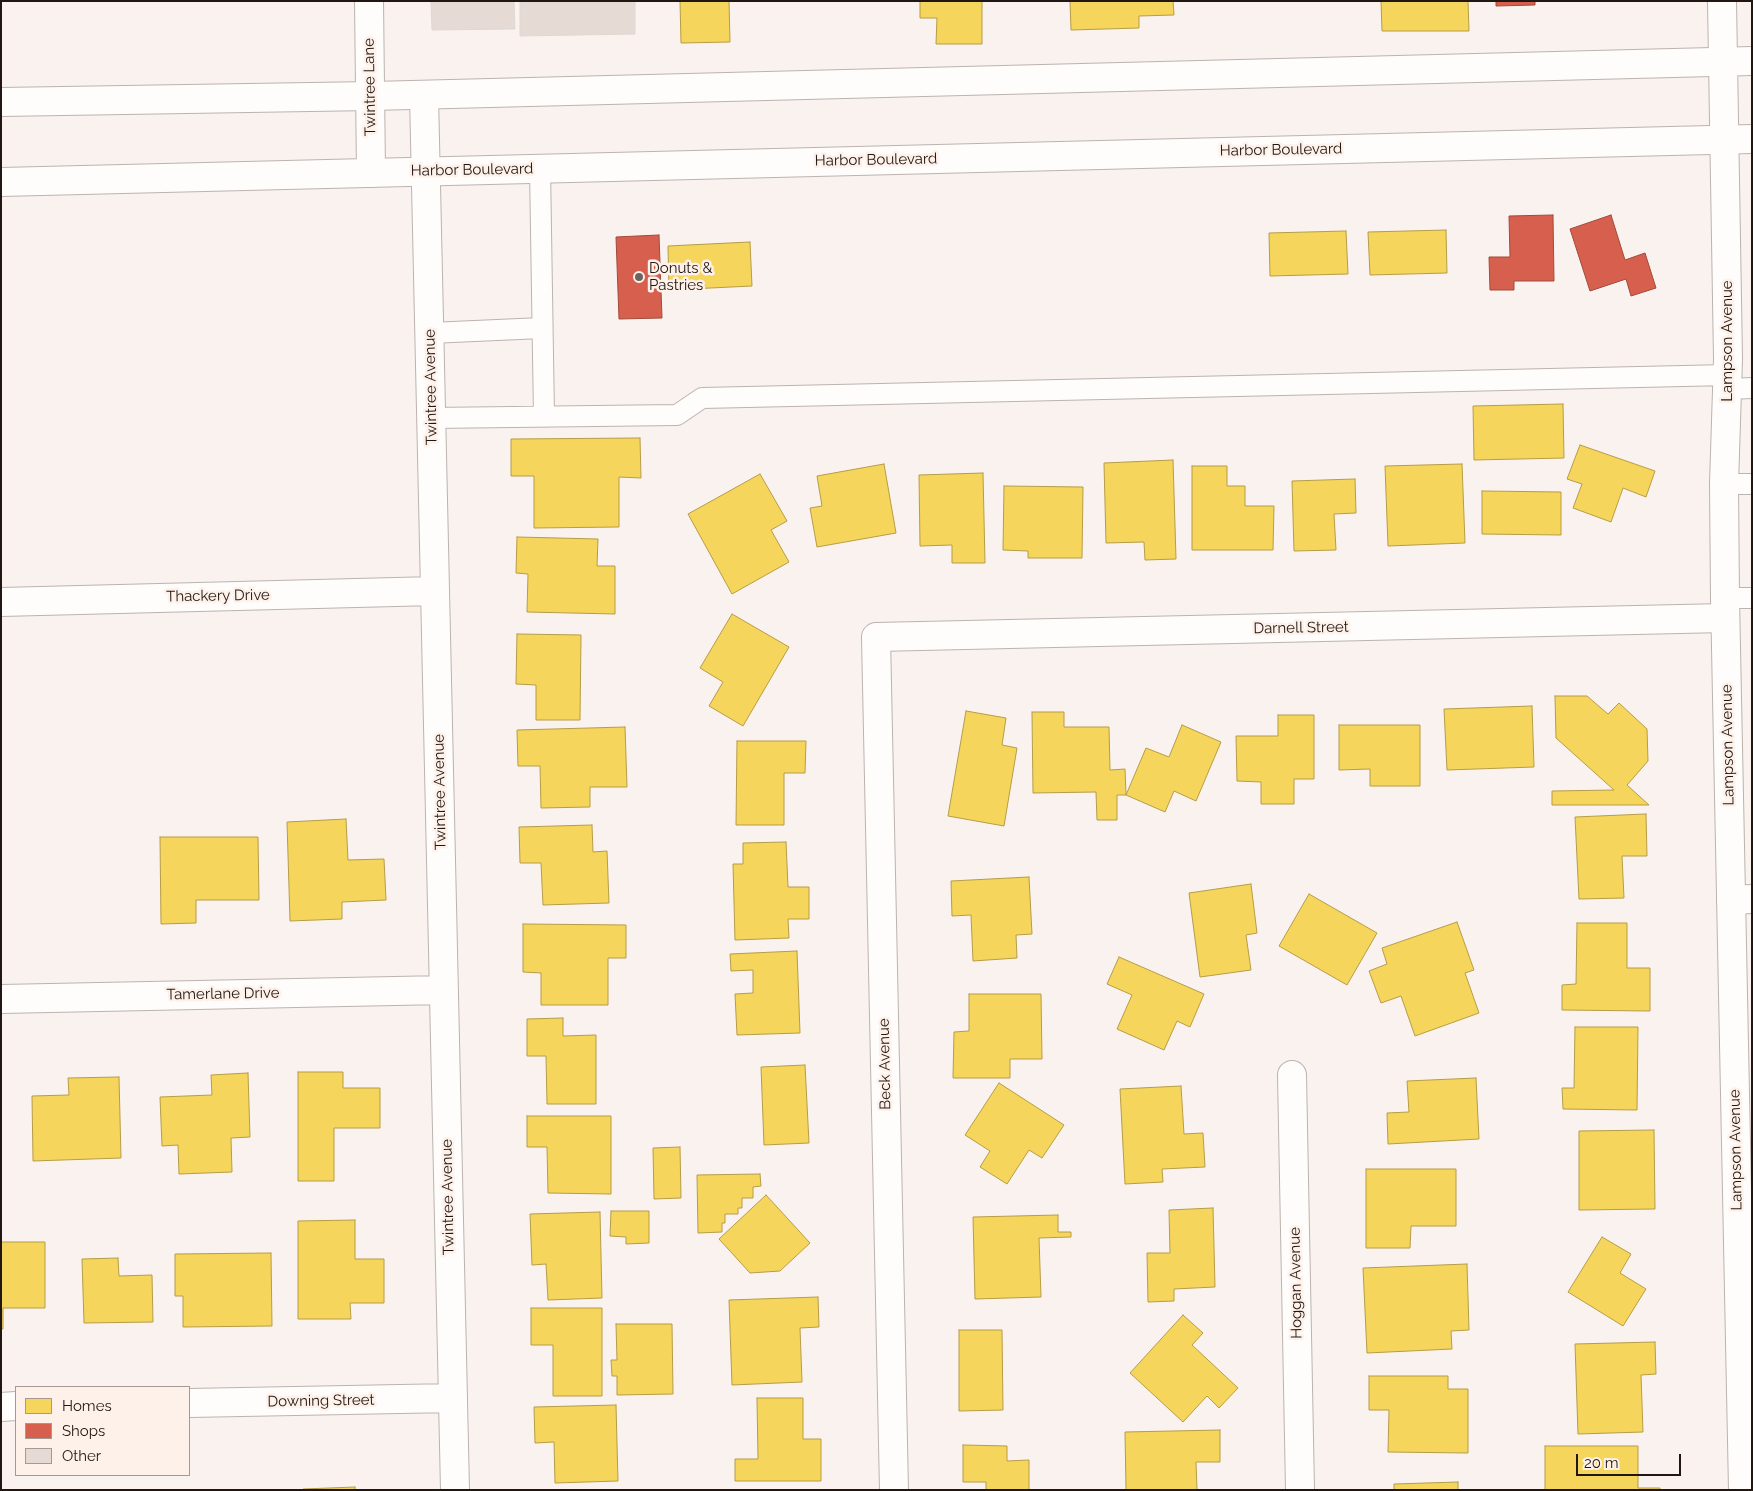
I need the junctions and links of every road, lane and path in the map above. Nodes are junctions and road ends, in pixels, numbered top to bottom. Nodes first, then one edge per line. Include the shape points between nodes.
1 (369, 1) edge
2 (1722, 1) edge
3 (1752, 61) edge
4 (1723, 62) junction
5 (424, 95) junction
6 (372, 96) junction
7 (1, 102) edge
8 (1724, 139) junction
9 (1752, 139) edge
10 (540, 168) junction
11 (426, 171) junction
12 (371, 173) junction
13 (1, 182) edge
14 (542, 328) junction
15 (430, 333) junction
16 (1736, 384) edge
17 (544, 417) junction
18 (431, 418) junction
19 (1724, 484) junction
20 (1752, 484) edge
21 (435, 591) junction
22 (1752, 598) edge
23 (1, 602) edge
24 (1725, 608) junction
25 (876, 637) joint
26 (1741, 899) edge
27 (444, 990) junction
28 (1, 999) edge
29 (1292, 1076) dead end
30 (453, 1398) junction
31 (190, 1403) edge
32 (15, 1406) edge
33 (1, 1407) edge
34 (1747, 1452) edge
35 (455, 1490) edge
36 (894, 1490) edge
37 (1300, 1490) edge
38 (1743, 1490) edge

1 - 6 street, Twintree Lane
2 - 4 street, Lampson Avenue
3 - 4 street
4 - 5 street
4 - 8 street, Lampson Avenue
5 - 6 street
5 - 11 street, Twintree Avenue
6 - 7 street
6 - 12 street, Twintree Lane
8 - 9 street, Harbor Boulevard
8 - 10 street, Harbor Boulevard
8 - 16 street, Lampson Avenue
10 - 11 street, Harbor Boulevard
10 - 14 lane
11 - 12 street, Harbor Boulevard
11 - 15 street, Twintree Avenue
12 - 13 street, Harbor Boulevard
14 - 15 lane
14 - 17 lane
15 - 18 street, Twintree Avenue
16 - 17 lane via 702,398 677,416
16 - 19 street, Lampson Avenue
17 - 18 lane
18 - 21 street, Twintree Avenue
19 - 20 lane
19 - 24 street, Lampson Avenue
21 - 23 street, Thackery Drive
21 - 27 street, Twintree Avenue
22 - 24 lane
24 - 25 street, Darnell Street
24 - 26 street, Lampson Avenue
25 - 36 street, Beck Avenue
26 - 34 street, Lampson Avenue
27 - 28 street, Tamerlane Drive
27 - 30 street, Twintree Avenue
29 - 37 street, Hoggan Avenue
30 - 31 street, Downing Street
30 - 35 street, Twintree Avenue
32 - 33 street
34 - 38 street, Lampson Avenue

